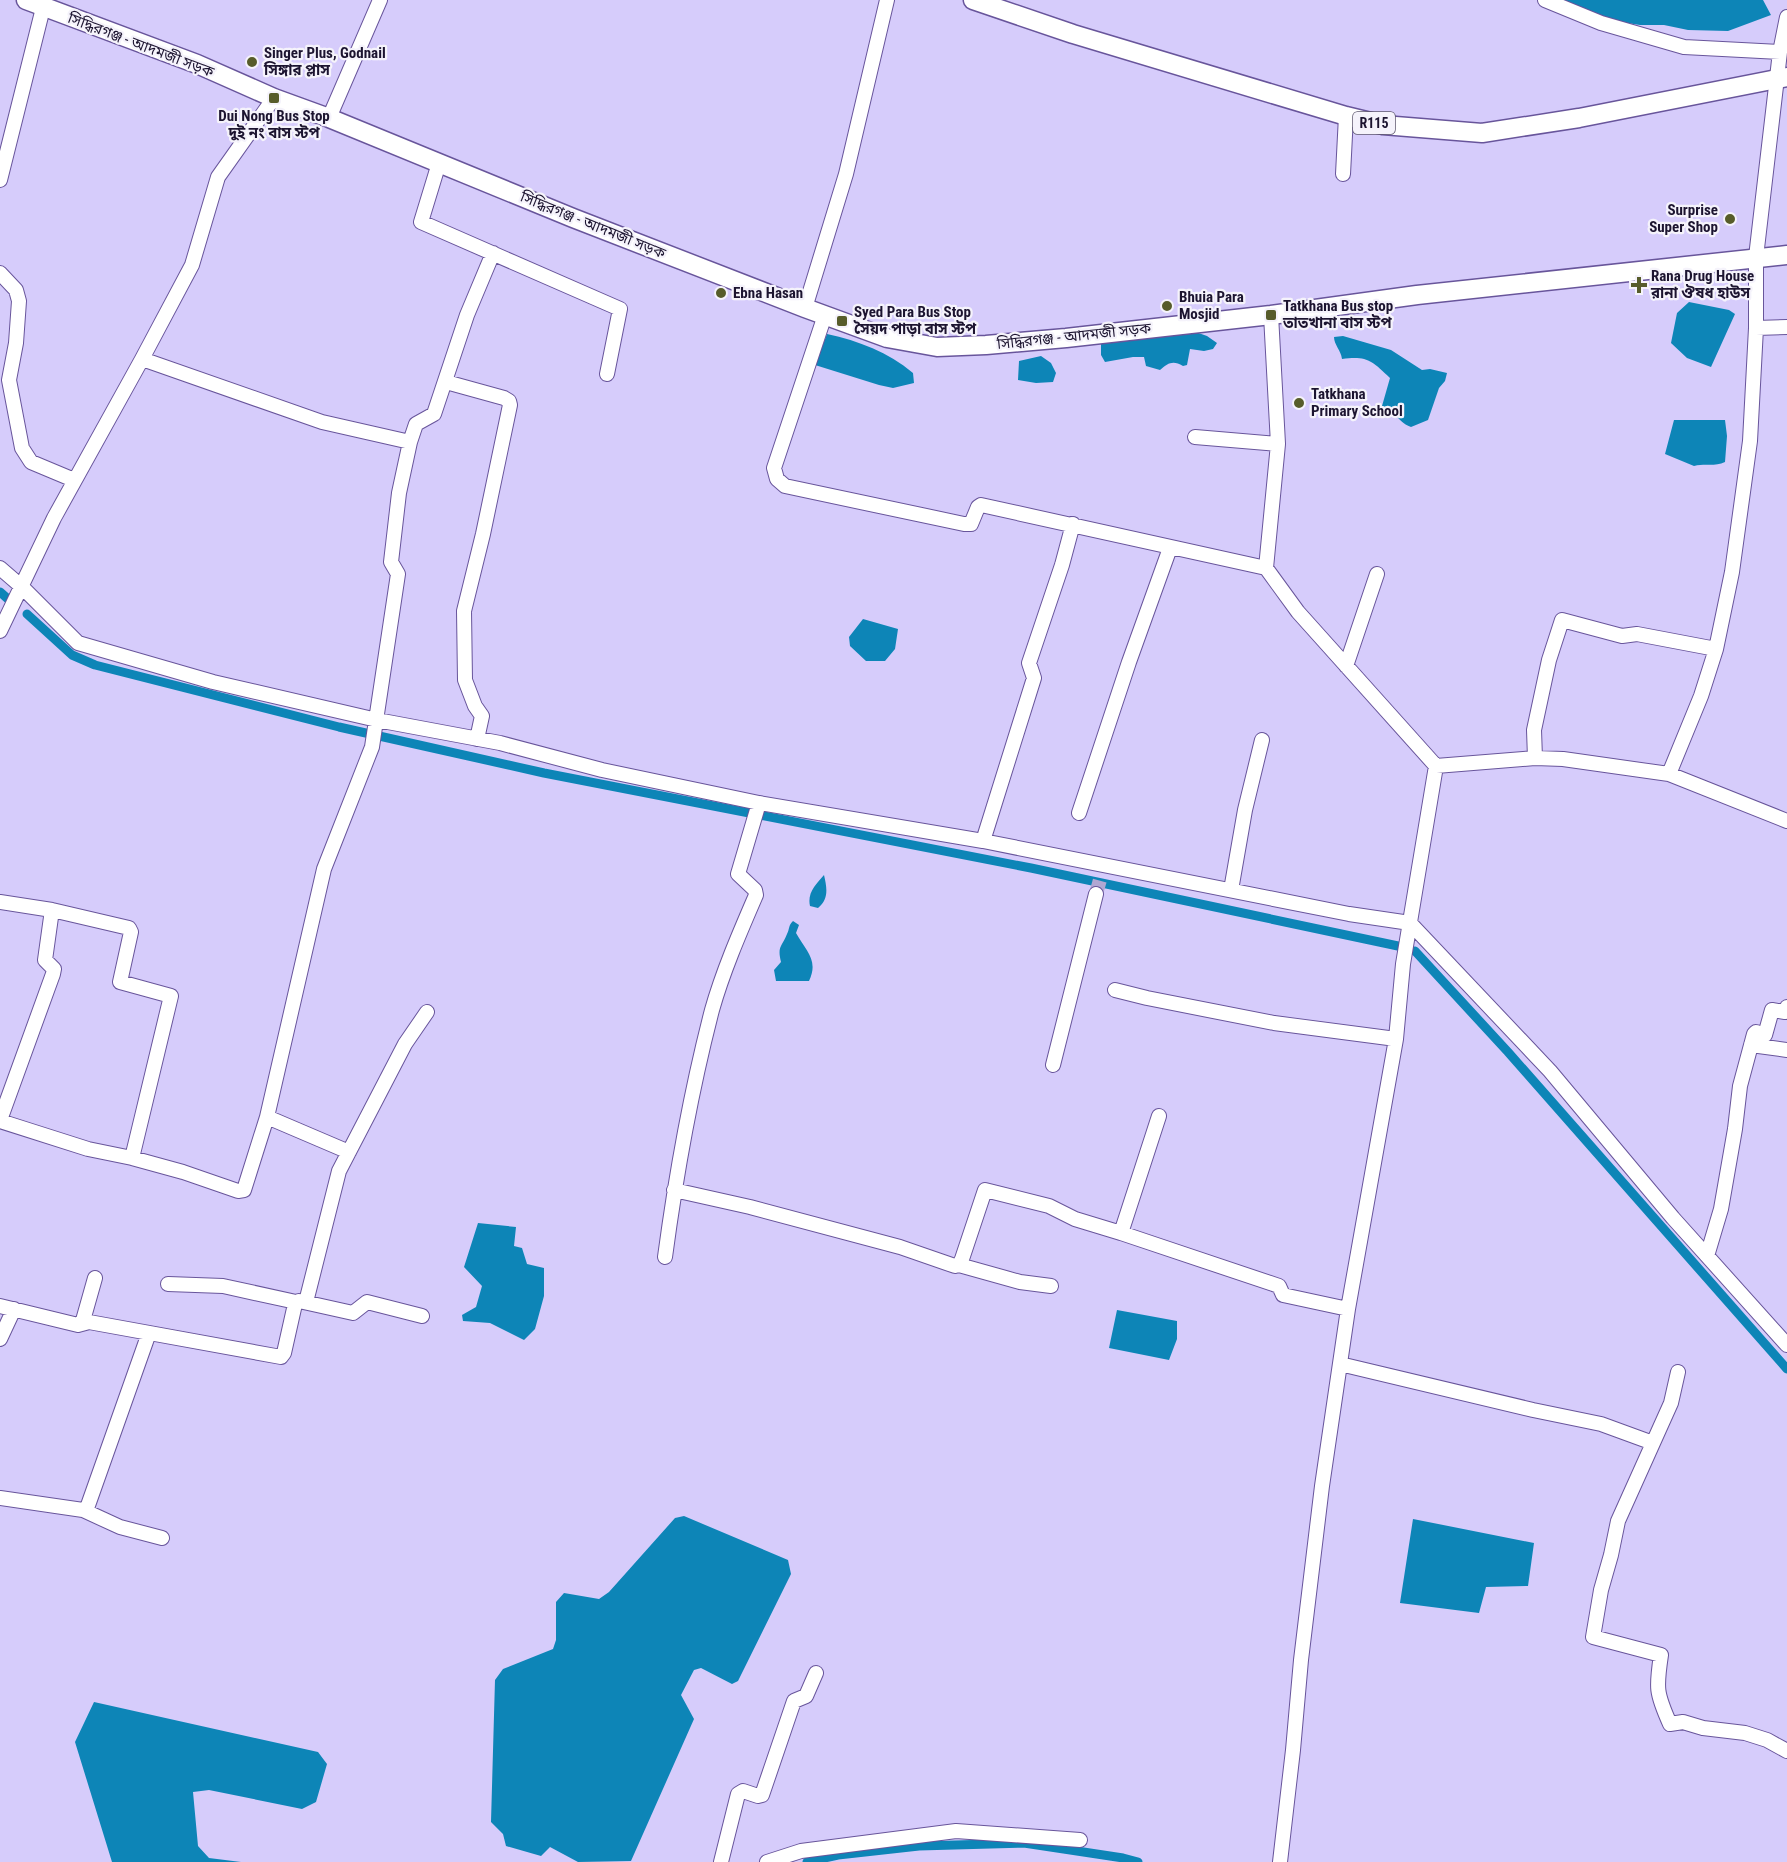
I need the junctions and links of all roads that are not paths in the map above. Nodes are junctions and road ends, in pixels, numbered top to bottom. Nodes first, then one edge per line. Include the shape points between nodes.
1 (26, 0) edge
2 (380, 0) edge
3 (887, 0) edge
4 (973, 0) edge
5 (1545, 0) edge
6 (44, 8) junction
7 (1787, 17) edge
8 (1780, 52) junction
9 (1782, 78) edge
10 (274, 98) junction
11 (1346, 116) junction
12 (329, 118) junction
13 (439, 163) junction
14 (1343, 174) dead end
15 (0, 180) edge
16 (493, 253) junction
17 (1787, 255) edge
18 (1756, 257) junction
19 (0, 273) edge
20 (805, 308) junction
21 (825, 315) junction
22 (1271, 315) junction
23 (1787, 327) edge
24 (1756, 328) junction
25 (142, 359) junction
26 (607, 374) dead end
27 (446, 382) junction
28 (1195, 437) dead end
29 (410, 442) junction
30 (1278, 444) junction
31 (74, 480) junction
32 (1073, 524) junction
33 (1170, 548) junction
34 (0, 568) edge
35 (1266, 568) junction
36 (1377, 574) dead end
37 (22, 587) junction
38 (0, 632) edge
39 (1716, 649) junction
40 (1346, 666) junction
41 (376, 724) junction
42 (477, 739) junction
43 (1262, 740) dead end
44 (1535, 758) junction
45 (1436, 766) junction
46 (1669, 774) junction
47 (758, 807) junction
48 (1079, 813) dead end
49 (1787, 821) edge
50 (983, 841) junction
51 (1231, 890) junction
52 (1096, 894) tunnel mouth
53 (0, 902) edge
54 (52, 910) junction
55 (1410, 923) junction
56 (1115, 990) dead end
57 (1787, 1007) edge
58 (427, 1012) dead end
59 (1396, 1039) junction
60 (1751, 1045) junction
61 (1787, 1050) edge
62 (1053, 1065) dead end
63 (1159, 1116) dead end
64 (267, 1117) junction
65 (0, 1121) edge
66 (349, 1152) junction
67 (132, 1158) junction
68 (674, 1190) junction
69 (1120, 1233) junction
70 (1707, 1256) junction
71 (664, 1257) dead end
72 (959, 1265) junction
73 (95, 1278) dead end
74 (168, 1284) dead end
75 (1051, 1286) dead end
76 (301, 1302) junction
77 (0, 1306) edge
78 (1348, 1309) junction
79 (14, 1310) junction
80 (422, 1316) dead end
81 (82, 1324) junction
82 (149, 1333) junction
83 (0, 1339) edge
84 (1787, 1345) edge
85 (1340, 1364) junction
86 (1678, 1372) dead end
87 (1653, 1443) junction
88 (0, 1498) edge
89 (86, 1511) junction
90 (162, 1538) dead end
91 (816, 1673) dead end
92 (1787, 1751) edge
93 (1080, 1840) dead end
94 (721, 1862) edge
95 (767, 1862) edge
96 (1280, 1862) edge

1 - 6 main road, সিদ্ধিরগঞ্জ - আদমজী সড়ক
2 - 12 street
3 - 20 street via 846,174
4 - 11 main road, R115
5 - 8 street via 1601,23 1684,47
6 - 10 main road, সিদ্ধিরগঞ্জ - আদমজী সড়ক via 197,64
6 - 15 street
7 - 8 street
8 - 9 street
9 - 11 main road, R115 via 1482,133 1383,125
9 - 18 street
10 - 12 main road, সিদ্ধিরগঞ্জ - আদমজী সড়ক
10 - 25 street via 218,177 192,265
11 - 14 street
12 - 13 main road, সিদ্ধিরগঞ্জ - আদমজী সড়ক
13 - 16 street via 421,222
13 - 20 main road, সিদ্ধিরগঞ্জ - আদমজী সড়ক
16 - 26 street via 620,309
16 - 27 street via 467,315
17 - 18 main road, সিদ্ধিরগঞ্জ - আদমজী সড়ক
18 - 22 main road, সিদ্ধিরগঞ্জ - আদমজী সড়ক
18 - 24 street
19 - 31 street via 20,300 9,380 22,448 31,462
20 - 21 main road, সিদ্ধিরগঞ্জ - আদমজী সড়ক
21 - 22 main road, সিদ্ধিরগঞ্জ - আদমজী সড়ক via 887,338 937,347
21 - 32 street via 774,468 777,479 785,486 964,524 971,524 981,505
22 - 30 street
23 - 24 street
24 - 39 street via 1750,441 1732,572
25 - 29 street via 322,422
25 - 31 street
27 - 29 street via 434,414 414,427
27 - 42 street via 504,398 510,405 464,611 465,680 482,716
28 - 30 street
29 - 41 street via 396,516 391,562 398,574
30 - 35 street
31 - 37 street
32 - 33 street
32 - 50 street via 1029,663 1034,678
33 - 35 street
33 - 48 street
34 - 37 street
35 - 40 street via 1298,612
36 - 40 street
37 - 38 street
37 - 41 street via 78,643
39 - 44 street via 1637,634 1622,636 1562,620 1534,730
39 - 46 street
40 - 45 street
41 - 42 street
41 - 64 street via 372,747 324,869
42 - 47 street
43 - 51 street
44 - 45 street
44 - 46 street
45 - 55 street
46 - 49 street
47 - 50 street
47 - 68 street via 738,874 756,895 713,1009
50 - 51 street via 1102,871
51 - 55 street
52 - 62 street
53 - 54 street
54 - 65 street via 45,960 54,969 53,974
54 - 67 street via 129,928 120,982 171,996
55 - 59 street
55 - 70 street via 1550,1071
56 - 59 street via 1275,1023
57 - 60 street via 1785,1012 1772,1010 1765,1035 1755,1032
58 - 66 street via 405,1044
59 - 78 street
60 - 61 street
60 - 70 street via 1740,1086 1721,1209
63 - 69 street
64 - 66 street
64 - 67 street via 241,1192
65 - 67 street via 88,1149
66 - 76 street via 339,1171
68 - 71 street
68 - 72 street
69 - 72 street via 1074,1219 1049,1206 986,1190
69 - 78 street via 1279,1286 1283,1295
70 - 84 street
72 - 75 street
73 - 81 street
74 - 76 street via 223,1286
76 - 80 street via 353,1313 367,1302
76 - 82 street via 281,1357
77 - 79 street
78 - 85 street
79 - 81 street
79 - 83 street
81 - 82 street
82 - 89 street
85 - 87 street via 1601,1424
85 - 96 street via 1302,1648
86 - 87 street via 1671,1403
87 - 92 street via 1618,1521 1593,1636 1661,1655 1658,1697 1670,1724 1683,1722 1745,1733
88 - 89 street
89 - 90 street via 120,1527
91 - 94 street via 806,1696 794,1701 762,1795 743,1791 738,1794
93 - 95 street via 948,1832 801,1851

